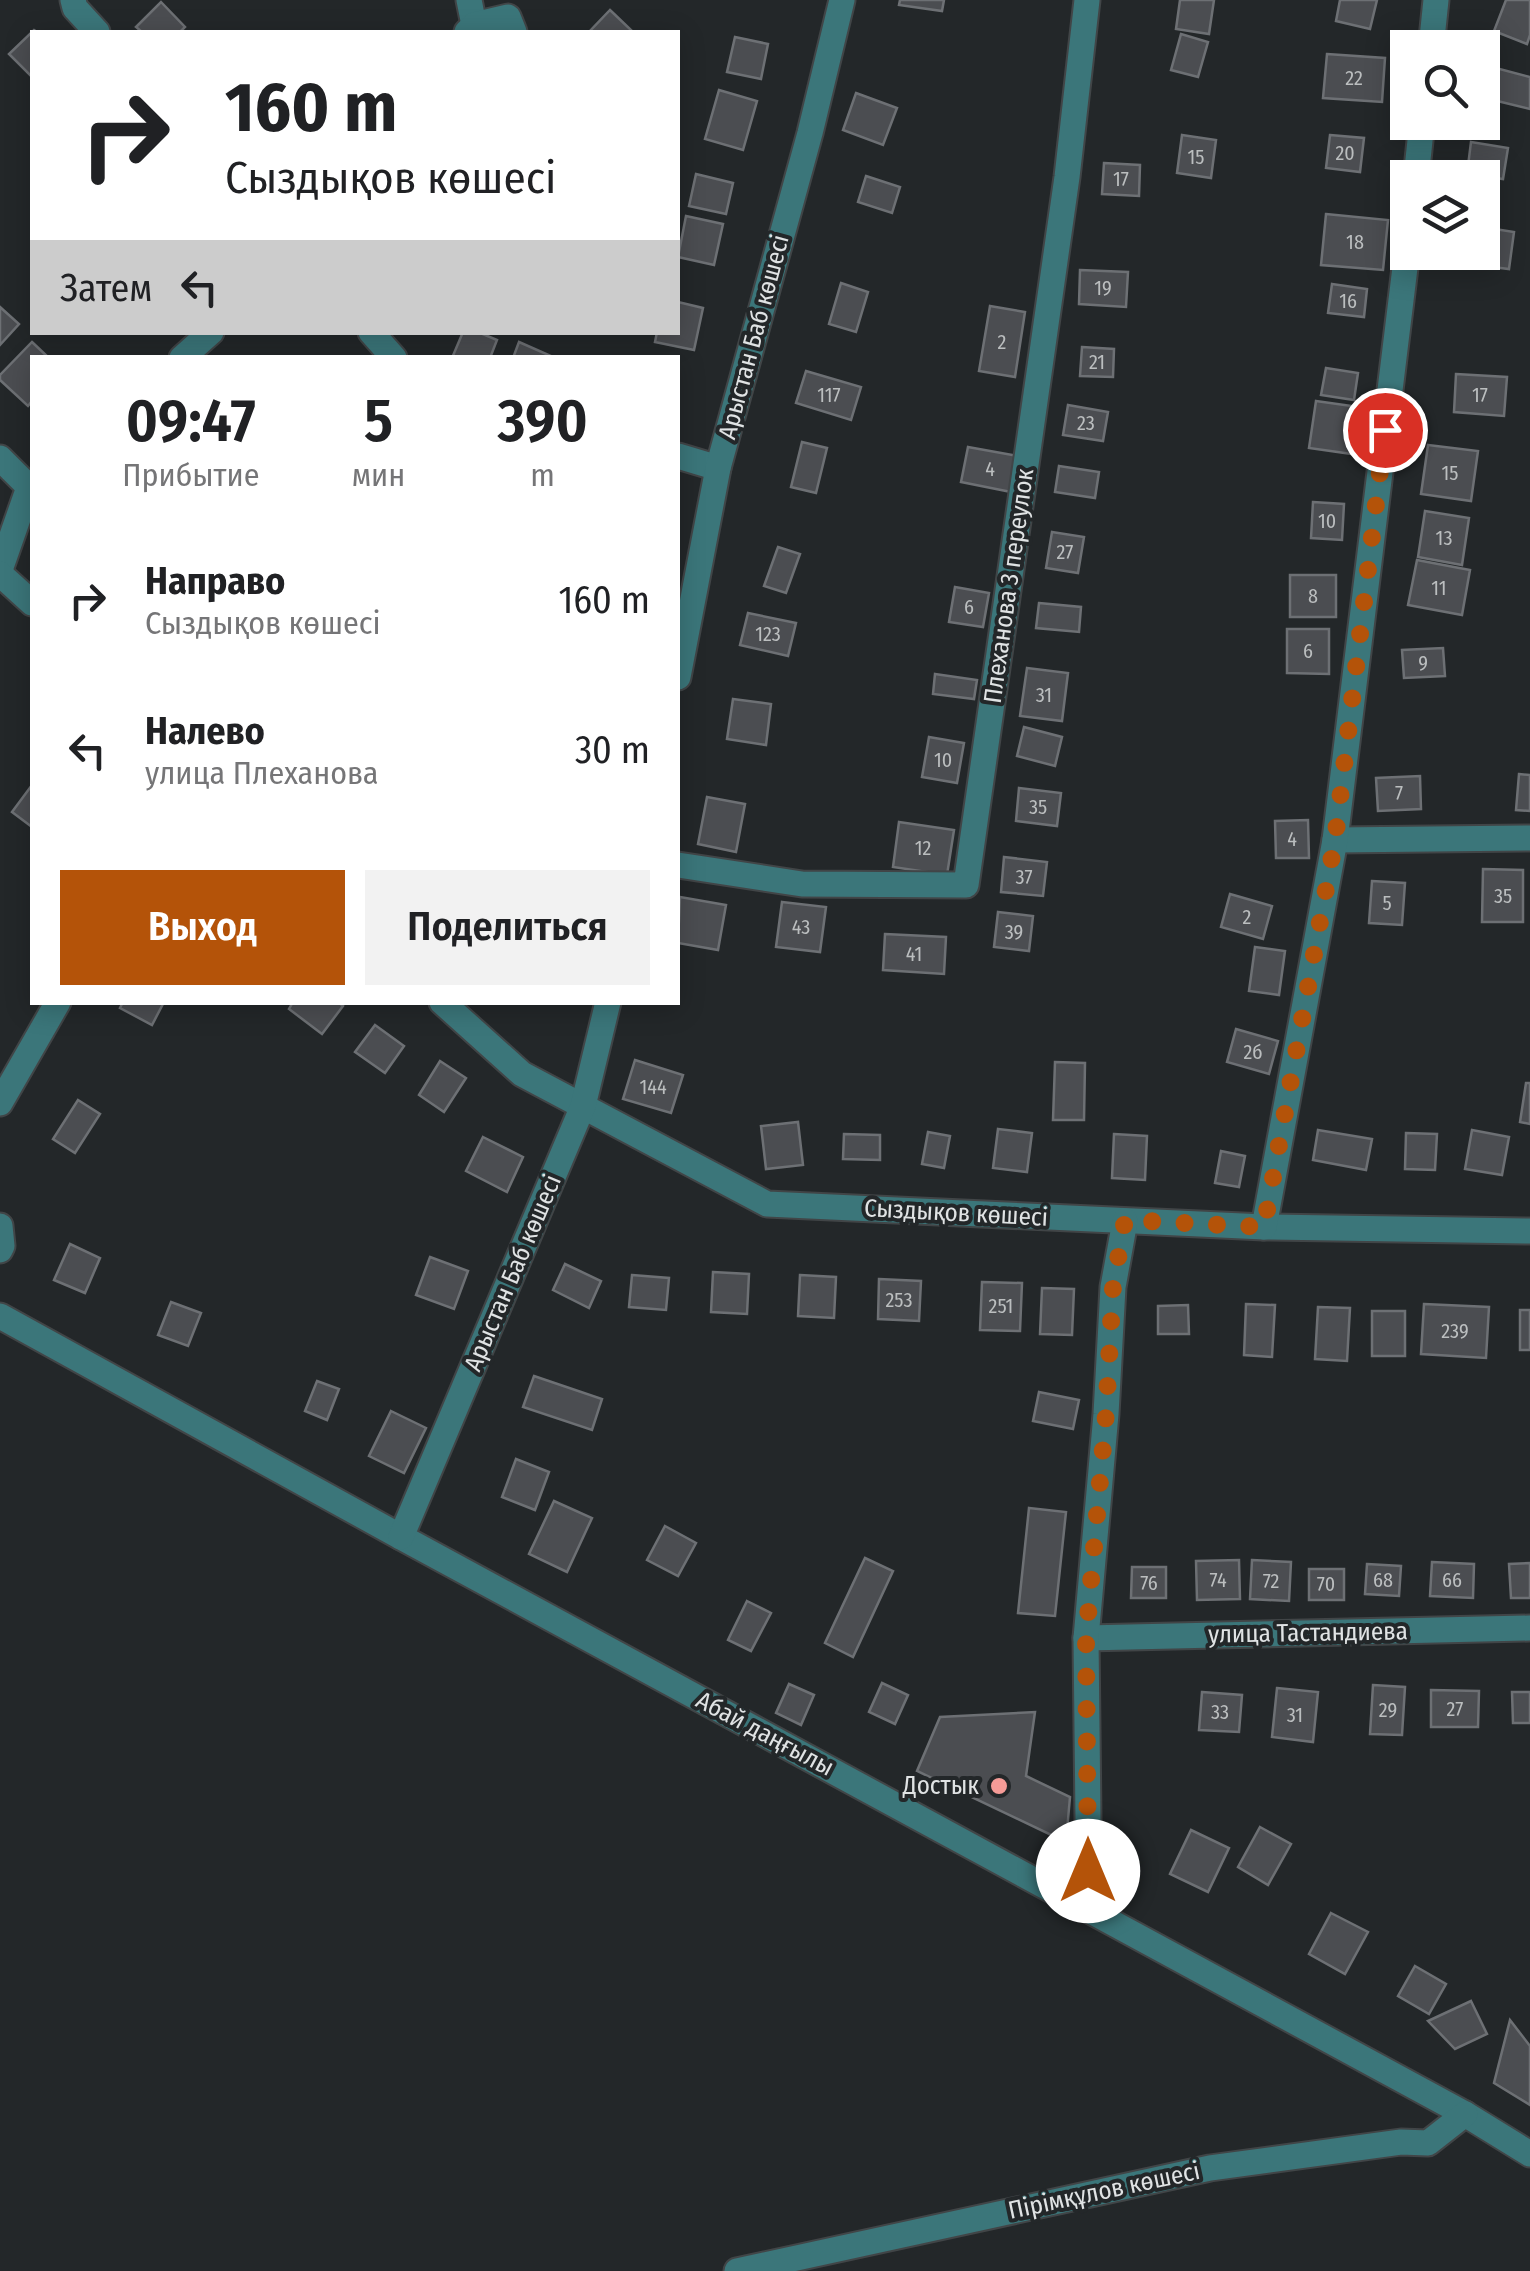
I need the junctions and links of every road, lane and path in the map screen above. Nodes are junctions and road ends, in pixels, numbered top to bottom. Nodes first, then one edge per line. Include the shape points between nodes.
1 (73, 0) edge
2 (842, 0) edge
3 (1087, 0) edge
4 (1436, 0) edge
5 (470, 19) edge
6 (95, 30) edge
7 (513, 30) edge
8 (1433, 30) edge
9 (1405, 270) edge
10 (208, 335) edge
11 (373, 335) edge
12 (185, 355) edge
13 (391, 355) edge
14 (680, 457) edge
15 (0, 458) edge
16 (718, 468) junction
17 (30, 484) edge
18 (30, 488) edge
19 (0, 572) edge
20 (30, 602) edge
21 (680, 667) edge
22 (1530, 838) edge
23 (1335, 840) junction
24 (680, 865) edge
25 (56, 1005) edge
26 (445, 1005) edge
27 (607, 1005) edge
28 (0, 1102) edge
29 (583, 1106) junction
30 (1125, 1220) junction
31 (0, 1226) edge
32 (1264, 1227) junction
33 (1530, 1231) edge
34 (0, 1250) edge
35 (0, 1316) edge
36 (401, 1537) junction
37 (1530, 1628) edge
38 (1086, 1638) junction
39 (1089, 1910) junction
40 (1465, 2114) junction
41 (1530, 2154) edge
42 (737, 2271) edge

1 - 6 street
2 - 16 street, Арыстан Баб көшесі
3 - 24 street, Плеханова 3 переулок via 1068,177 966,884 802,884
4 - 8 street
5 - 7 street via 508,16
9 - 23 street
10 - 12 street
11 - 13 street
14 - 16 street
15 - 17 street
16 - 21 street, Арыстан Баб көшесі
18 - 19 street
19 - 20 street
22 - 23 street
23 - 32 street
25 - 28 street
26 - 29 street, Сыздықов көшесі via 522,1074
27 - 29 street, Арыстан Баб көшесі
29 - 30 street, Сыздықов көшесі via 767,1204
29 - 36 street, Арыстан Баб көшесі
30 - 32 street, Сыздықов көшесі
30 - 38 street via 1113,1287
31 - 34 street
32 - 33 street, Сыздықов көшесі
35 - 36 street, Абай даңғылы
36 - 39 street, Абай даңғылы
37 - 38 street, улица Тастандиева
38 - 39 street
39 - 40 street, Абай даңғылы
40 - 41 street, Абай даңғылы
40 - 42 street, Пірімқұлов көшесі via 1428,2143 1210,2168

